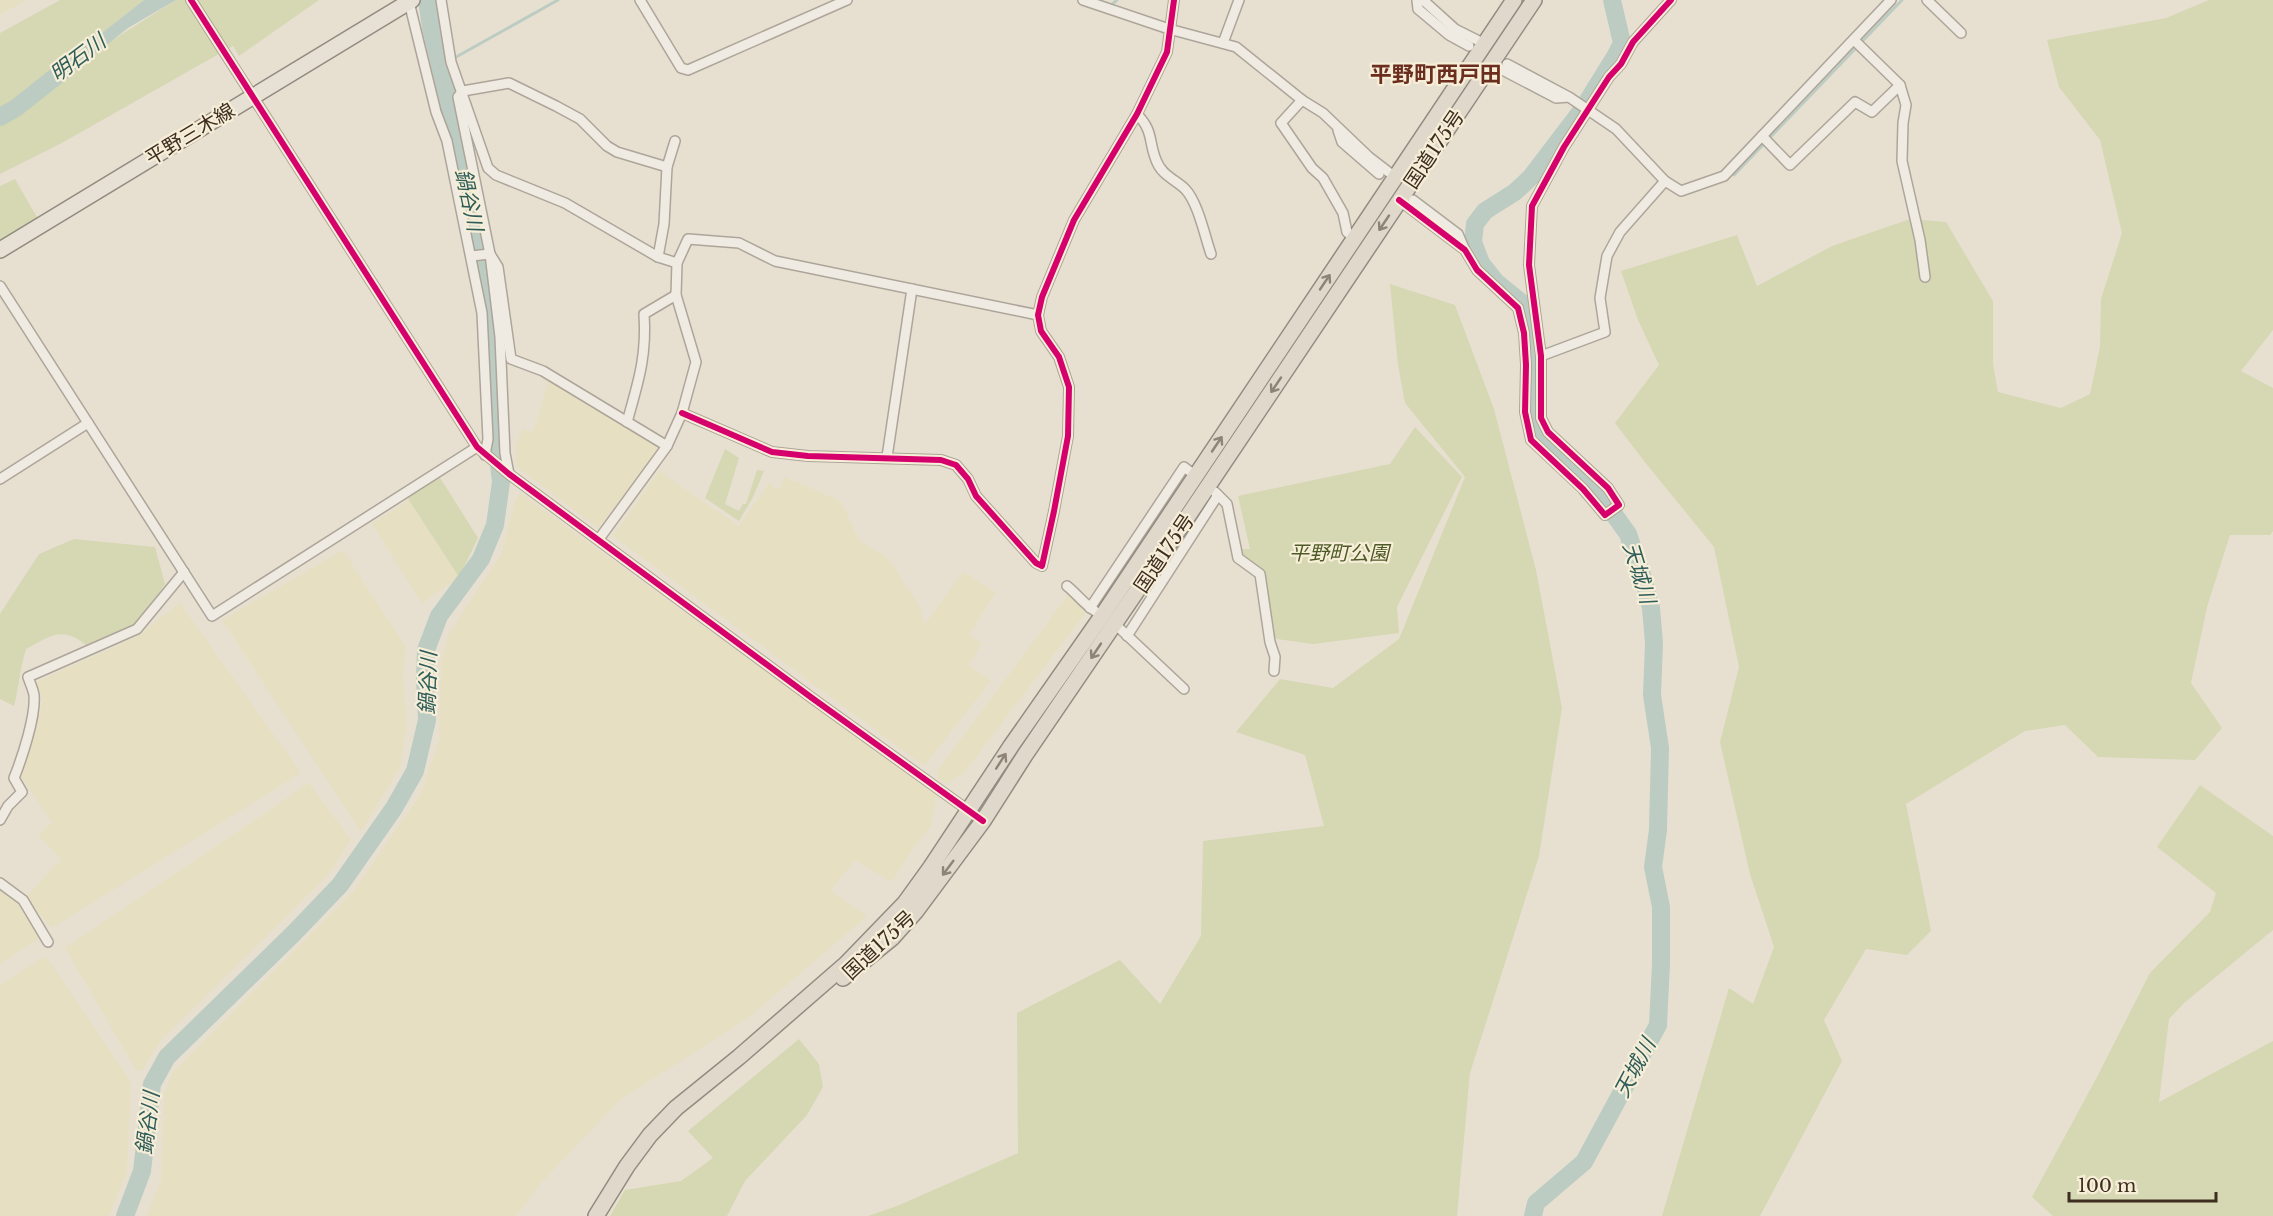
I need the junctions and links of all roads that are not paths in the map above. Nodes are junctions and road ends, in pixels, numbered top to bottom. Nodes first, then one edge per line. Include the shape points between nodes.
1 (192, 0) edge
2 (441, 0) edge
3 (640, 0) edge
4 (847, 0) edge
5 (1083, 0) edge
6 (1174, 0) edge
7 (1239, 0) edge
8 (1417, 0) edge
9 (1423, 0) edge
10 (1514, 0) edge
11 (1534, 0) edge
12 (1671, 0) edge
13 (1891, 0) edge
14 (1927, 0) edge
15 (411, 1) edge
16 (1169, 29) junction
17 (1961, 33) dead end
18 (1854, 40) junction
19 (1222, 43) junction
20 (1485, 44) junction
21 (1469, 46) dead end
22 (1499, 64) junction
23 (1900, 85) junction
24 (463, 91) junction
25 (253, 96) junction
26 (1569, 97) junction
27 (1302, 100) junction
28 (1588, 110) junction
29 (1137, 114) junction
30 (1337, 126) junction
31 (1762, 136) junction
32 (675, 141) dead end
33 (667, 167) junction
34 (1379, 174) dead end
35 (1395, 177) junction
36 (1665, 181) junction
37 (1406, 200) junction
38 (1354, 238) junction
39 (0, 250) edge
40 (1464, 250) junction
41 (490, 254) junction
42 (1211, 254) dead end
43 (471, 256) junction
44 (658, 257) junction
45 (677, 262) junction
46 (1925, 277) dead end
47 (0, 286) edge
48 (912, 289) junction
49 (676, 295) junction
50 (1038, 315) junction
51 (1537, 330) junction
52 (1524, 333) junction
53 (1541, 356) junction
54 (682, 413) junction
55 (627, 422) junction
56 (87, 423) junction
57 (666, 446) junction
58 (477, 447) junction
59 (485, 456) junction
60 (887, 457) junction
61 (509, 474) junction
62 (0, 478) edge
63 (1213, 491) junction
64 (599, 539) junction
65 (184, 572) junction
66 (1067, 586) dead end
67 (1102, 616) junction
68 (1127, 636) junction
69 (1274, 671) dead end
70 (1184, 689) dead end
71 (969, 810) junction
72 (0, 820) edge
73 (983, 821) junction
74 (0, 883) edge
75 (48, 942) dead end
76 (739, 1057) junction
77 (597, 1216) edge

1 - 25 street
2 - 24 street via 451,62
3 - 4 street via 681,68 688,70
5 - 16 street
6 - 16 street
7 - 19 street
8 - 21 street via 1418,9
9 - 20 street via 1455,29
10 - 20 highway, 国道175号
11 - 22 highway, 国道175号
12 - 28 street via 1633,42
13 - 18 street
14 - 17 street
15 - 25 main road, 平野三木線
15 - 43 street
16 - 19 street
16 - 29 street via 1167,52
18 - 23 street
18 - 31 street
19 - 27 street via 1236,47
20 - 35 highway, 国道175号
22 - 26 street
22 - 26 street via 1556,98
22 - 37 highway, 国道175号
23 - 31 street via 1872,112 1855,102 1790,165
23 - 46 street via 1906,105 1902,161
24 - 33 street via 509,83 580,119 617,152
24 - 41 street via 458,97
24 - 44 street via 488,168 565,203
25 - 39 main road, 平野三木線
25 - 58 street
26 - 28 street
27 - 30 street
27 - 38 street via 1281,123 1323,178 1343,213 1347,232
28 - 36 street via 1616,129
28 - 51 street via 1532,206 1529,265
29 - 42 street via 1148,126 1156,162 1169,180 1186,190
29 - 50 street via 1074,220
30 - 34 street via 1342,142
30 - 35 street
31 - 36 street via 1724,176 1681,191
32 - 33 street
33 - 44 street
35 - 38 highway, 国道175号
36 - 53 street via 1620,232 1607,256 1600,298 1605,332
37 - 40 street
37 - 40 street via 1458,234
37 -> 63 highway, 国道175号
67 -> 38 highway, 国道175号
40 - 52 street via 1477,270 1518,308
41 - 43 street
41 - 55 street via 498,267 511,359 543,371
41 - 61 street
43 - 59 street via 482,313 488,439
44 - 45 street
45 - 48 street via 688,239 739,243 775,261
45 - 49 street
47 - 56 street
48 - 50 street
48 - 60 street
49 - 54 street via 696,362
49 - 55 street via 644,314 644,361
50 - 60 street via 1041,331 1059,357 1069,387 1068,436 1042,566 976,495 956,465 941,460
51 - 52 street
51 - 53 street
52 - 53 street via 1525,412 1531,440 1605,515 1619,505 1608,488 1548,432 1540,418
54 - 57 street
54 - 60 street via 772,452
55 - 57 street
56 - 62 street
56 - 65 street
57 - 64 street
58 - 59 street
58 - 65 street via 212,616
59 - 61 street
61 - 64 street
63 - 67 highway, 国道175号
63 - 68 street
63 - 69 street via 1227,504 1238,558 1260,574
64 - 71 street
65 - 72 street via 137,629 28,677 34,695 31,718 14,778 22,792
66 - 67 street
67 - 68 street
71 -> 67 highway, 国道175号
67 -> 73 highway, 国道175号 via 1025,756
68 - 70 street
71 - 73 street
71 - 76 highway, 国道175号 via 905,903 846,963
73 -> 76 highway, 国道175号 via 892,938
74 - 75 street via 23,900
76 - 77 highway, 国道175号 via 676,1108 650,1135

